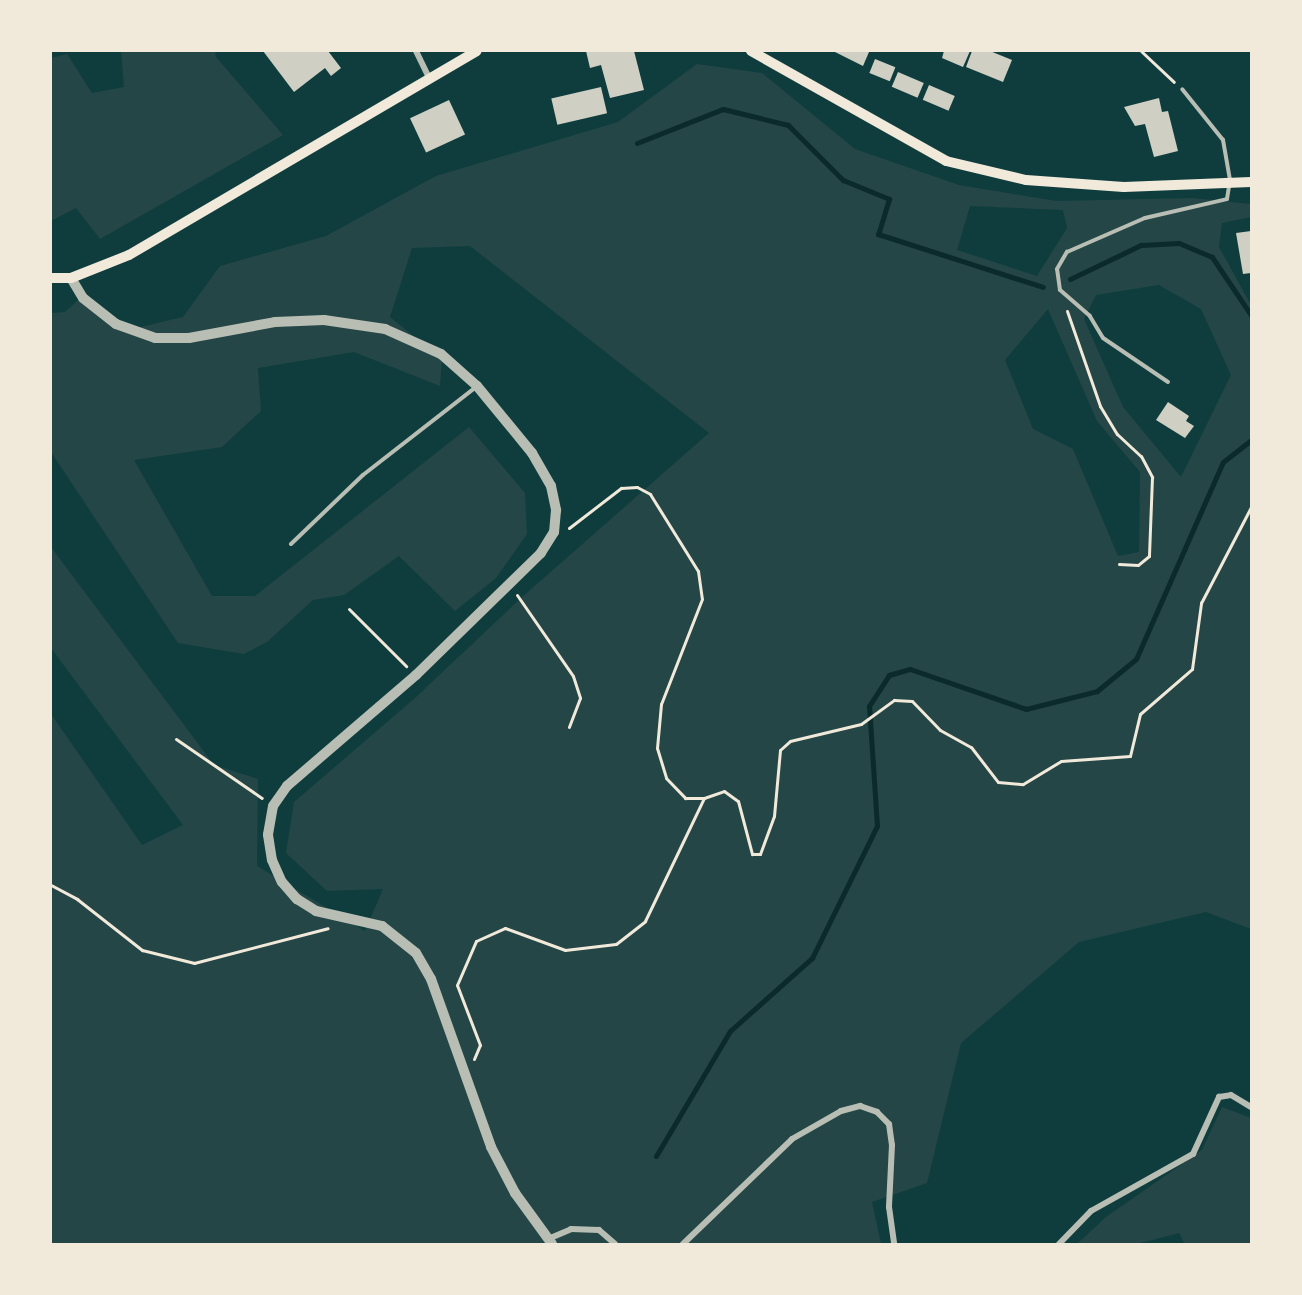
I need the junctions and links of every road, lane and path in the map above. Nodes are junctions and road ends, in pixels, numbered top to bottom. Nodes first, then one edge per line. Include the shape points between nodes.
1 (416, 51) edge
2 (477, 51) edge
3 (751, 51) edge
4 (1141, 51) edge
5 (429, 78) junction
6 (1182, 89) joint
7 (1230, 180) junction
8 (1251, 182) edge
9 (51, 278) edge
10 (71, 278) junction
11 (1060, 290) junction
12 (1168, 382) dead end
13 (477, 386) junction
14 (1251, 507) edge
15 (554, 532) junction
16 (291, 544) dead end
17 (1119, 564) dead end
18 (509, 584) junction
19 (349, 609) dead end
20 (416, 675) junction
21 (569, 727) dead end
22 (176, 739) dead end
23 (704, 798) junction
24 (273, 806) junction
25 (51, 885) edge
26 (351, 917) junction
27 (466, 1076) junction
28 (1251, 1107) edge
29 (550, 1241) edge
30 (615, 1244) edge
31 (683, 1244) edge
32 (894, 1244) edge
33 (1059, 1244) edge

1 - 5 street
2 - 5 main road
3 - 7 main road via 946,161 1026,180 1124,187
4 - 6 path
5 - 10 main road via 129,255
6 - 7 lane via 1223,140
7 - 8 main road
7 - 11 lane via 1227,199 1145,218 1067,252 1057,269
9 - 10 main road
10 - 13 street via 83,298 116,324 155,338 189,338 274,322 324,320 385,329 441,354
11 - 12 lane via 1090,316 1103,338
11 - 17 path via 1100,406 1117,434 1141,456 1152,477 1149,556 1138,565
13 - 15 street via 532,453 551,486 556,510
13 - 16 lane via 363,475
14 - 23 path via 1201,603 1192,669 1140,714 1130,756 1061,761 1023,784 998,782 971,747 940,730 912,701 894,700 861,724 790,741 780,750 774,816 760,854 752,854 738,801 724,791
15 - 18 street via 541,553
15 - 23 path via 571,528 621,488 637,487 650,494 698,571 702,599 661,704 657,748 666,778 685,798
18 - 20 street
18 - 21 path via 573,676 580,698
19 - 20 path
20 - 24 street via 287,786
22 - 24 path
23 - 27 path via 645,921 616,944 565,950 506,928 476,941 457,985 480,1045
24 - 26 street via 268,835 272,860 282,882 297,899 316,911
25 - 26 path via 77,899 142,950 195,963 334,927
26 - 27 street via 382,926 416,953 431,979
27 - 29 street via 491,1148 515,1193
28 - 33 street via 1231,1095 1219,1097 1192,1154 1091,1211
29 - 30 street via 571,1229 599,1230
31 - 32 street via 792,1139 841,1111 860,1106 877,1112 889,1124 889,1207

